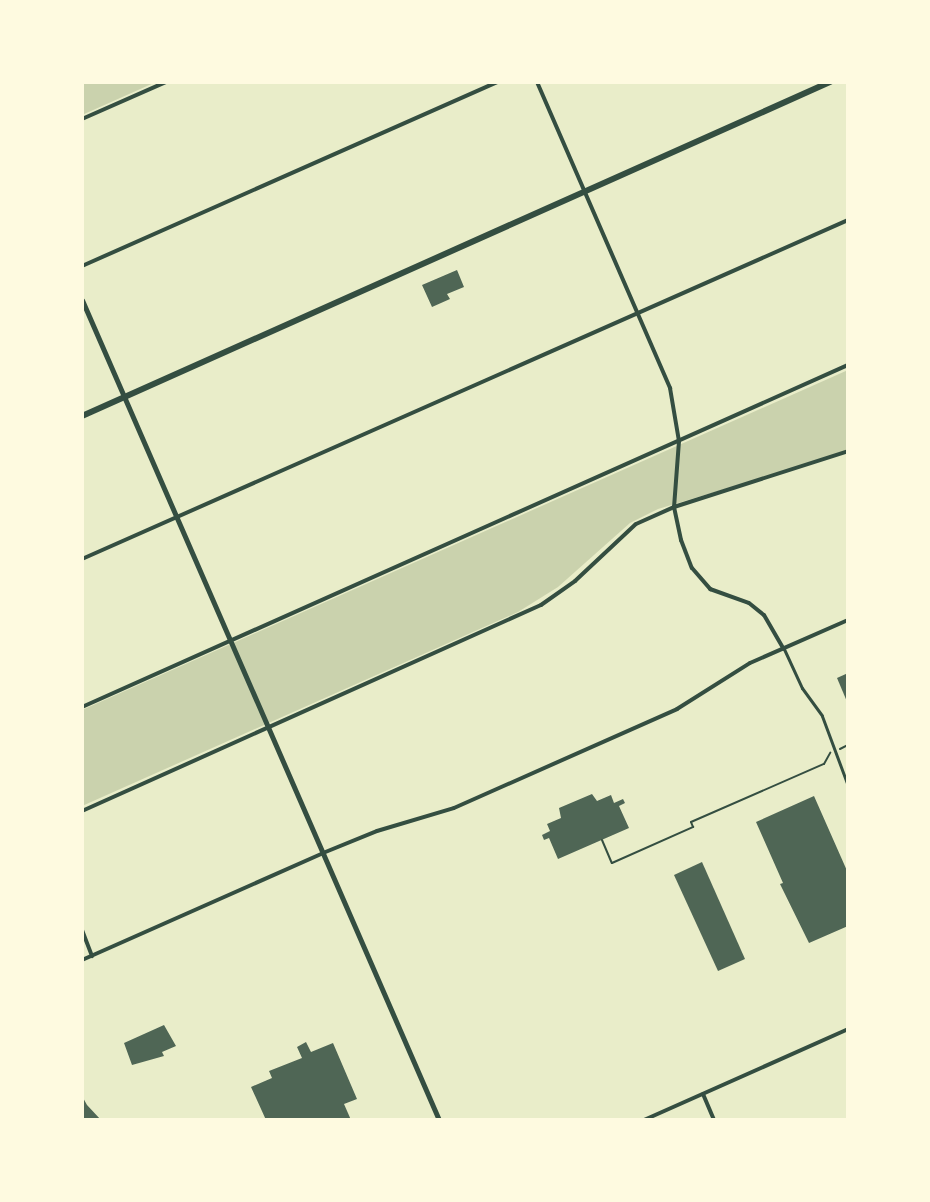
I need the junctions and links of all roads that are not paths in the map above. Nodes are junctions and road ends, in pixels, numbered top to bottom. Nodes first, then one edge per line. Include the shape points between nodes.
1 (166, 82) edge
2 (497, 82) edge
3 (537, 82) edge
4 (830, 82) edge
5 (82, 119) edge
6 (584, 193) junction
7 (848, 220) edge
8 (82, 266) edge
9 (82, 300) edge
10 (636, 313) junction
11 (848, 365) edge
12 (124, 397) junction
13 (82, 416) edge
14 (679, 441) junction
15 (848, 451) edge
16 (674, 507) junction
17 (177, 517) junction
18 (82, 559) edge
19 (848, 620) edge
20 (230, 641) junction
21 (784, 649) junction
22 (82, 707) edge
23 (268, 728) junction
24 (848, 786) edge
25 (82, 811) edge
26 (323, 853) junction
27 (82, 930) edge
28 (92, 956) junction
29 (82, 960) edge
30 (848, 1029) edge
31 (703, 1094) junction
32 (439, 1120) edge
33 (644, 1120) edge
34 (714, 1120) edge

1 - 5 street
2 - 8 street
3 - 6 street
4 - 6 main road
6 - 10 street
6 - 12 main road
7 - 10 street
9 - 12 street
10 - 14 street via 670,388
10 - 17 street
11 - 14 street
12 - 13 main road
12 - 17 street
14 - 16 street
14 - 20 street
15 - 16 street
16 - 21 street via 692,568 710,589 749,603 764,615
16 - 23 street via 618,537 575,581 541,605
17 - 18 street
17 - 20 street
19 - 21 street
20 - 22 street
20 - 23 street
21 - 24 street via 822,716
21 - 26 street via 735,671 677,709 454,808
23 - 25 street
23 - 26 street
26 - 28 street
26 - 32 street
27 - 28 street
28 - 29 street
30 - 31 street
31 - 33 street
31 - 34 street

